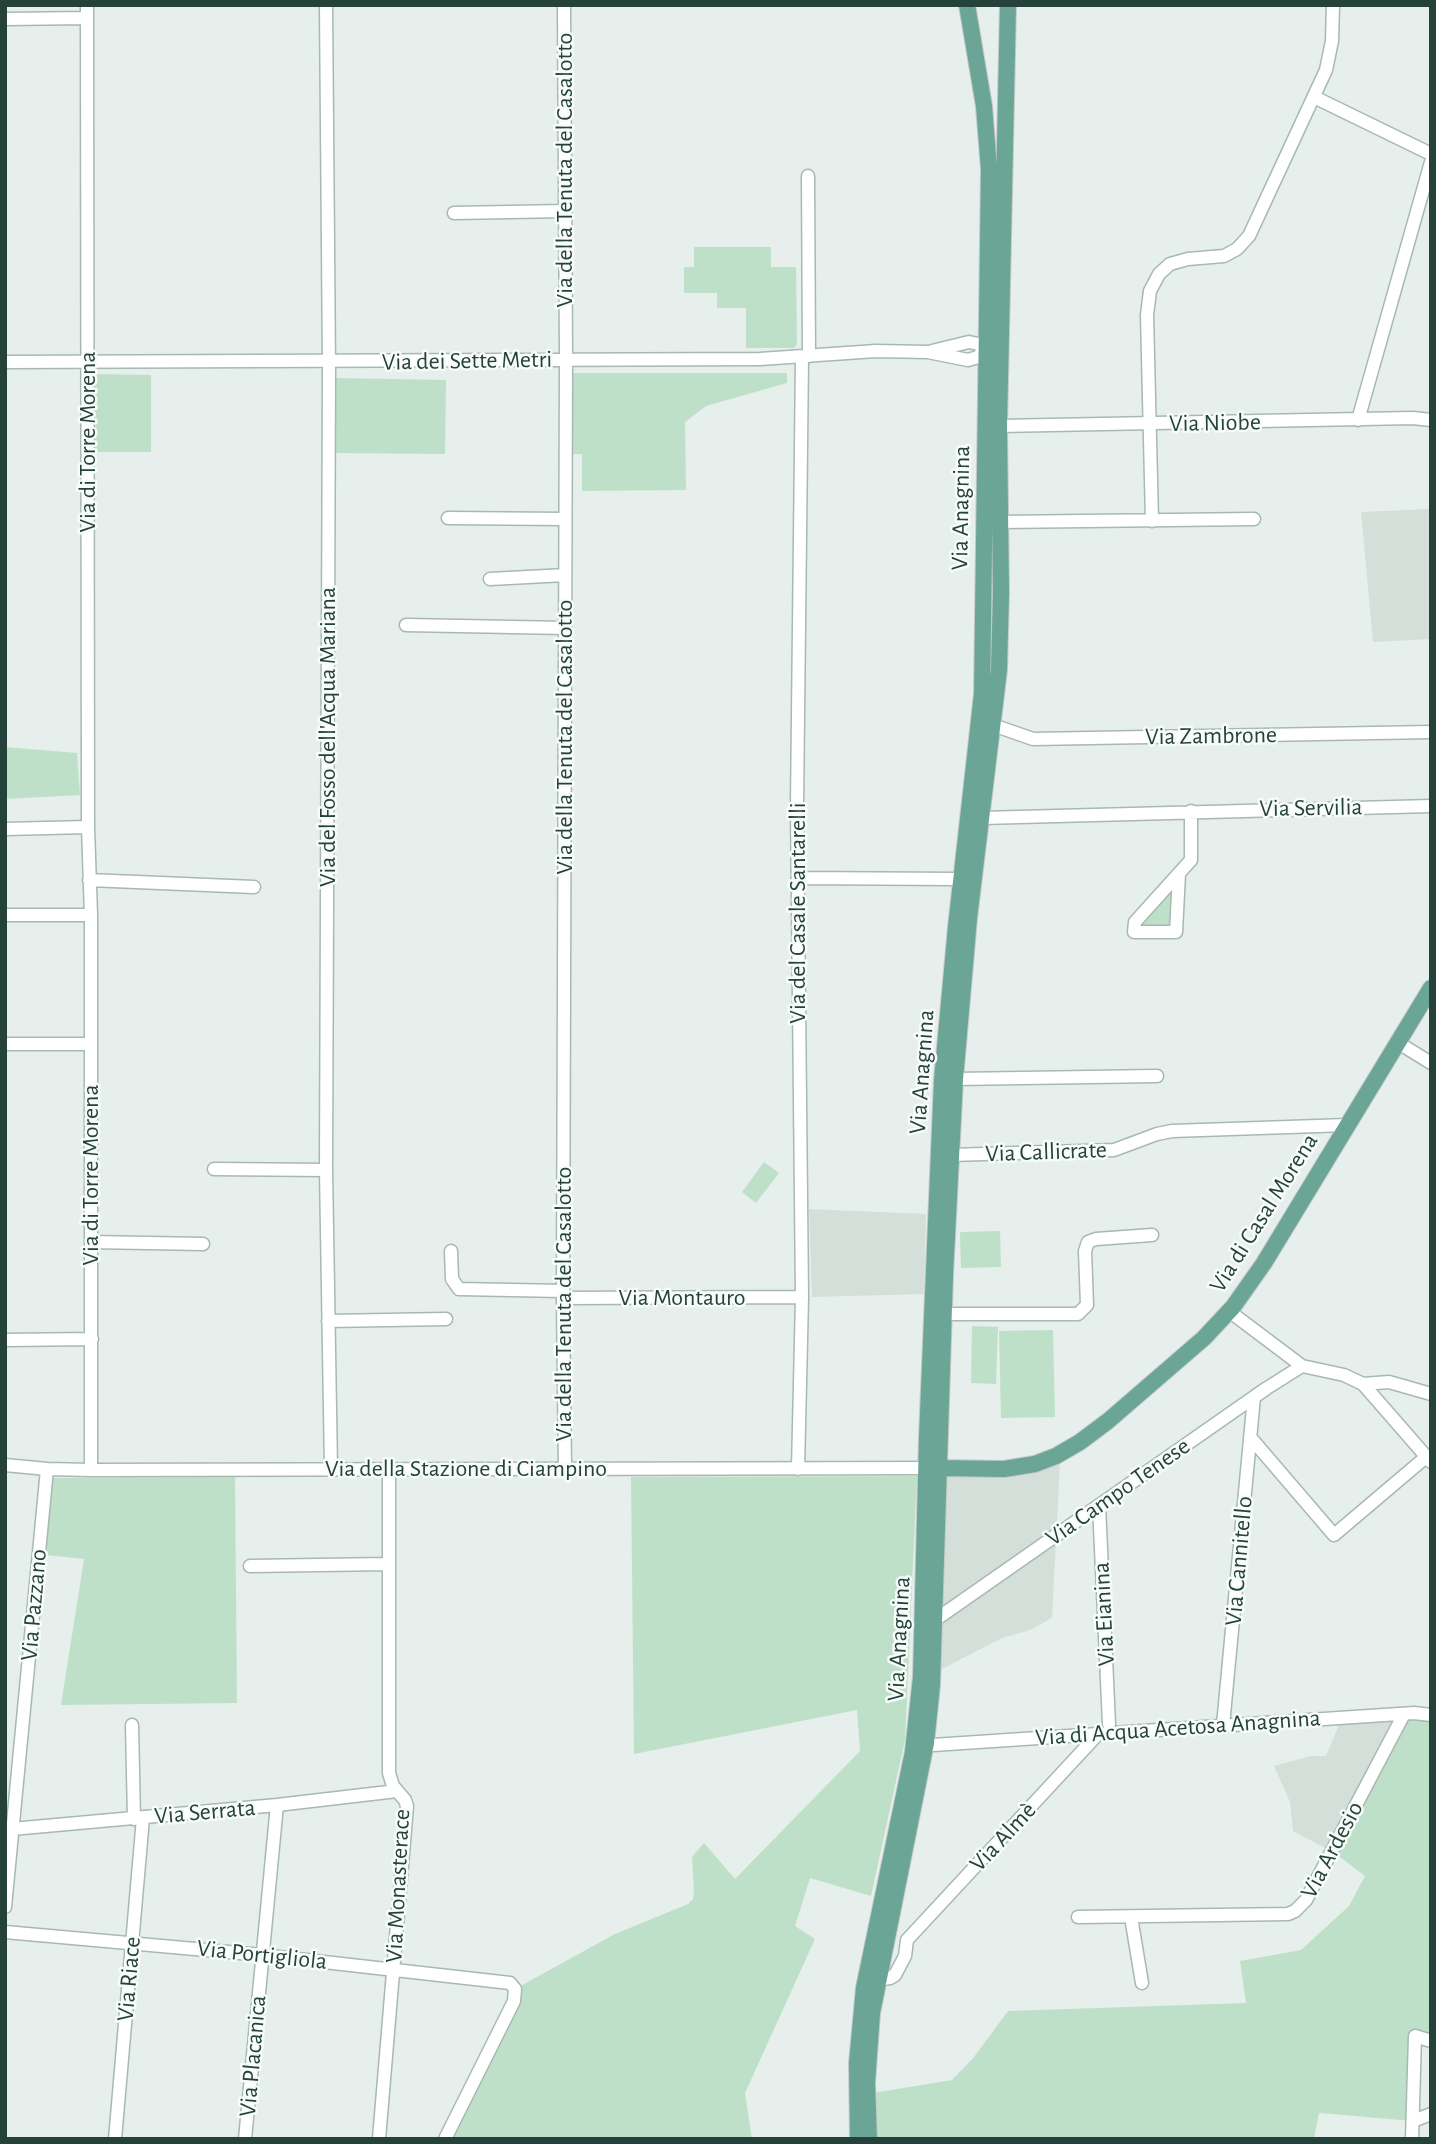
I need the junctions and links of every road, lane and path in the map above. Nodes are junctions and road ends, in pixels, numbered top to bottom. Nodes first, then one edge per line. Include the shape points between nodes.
1 (326, 5) edge
2 (564, 5) edge
3 (967, 5) edge
4 (1009, 5) edge
5 (1333, 5) edge
6 (87, 12) edge
7 (5, 19) edge
8 (1314, 97) junction
9 (1431, 155) edge
10 (1431, 162) edge
11 (808, 176) dead end
12 (565, 211) junction
13 (454, 213) dead end
14 (994, 347) junction
15 (805, 356) junction
16 (566, 359) junction
17 (5, 362) edge
18 (88, 362) junction
19 (328, 362) junction
20 (1358, 420) junction
21 (1431, 420) edge
22 (1149, 424) junction
23 (999, 426) junction
24 (448, 518) dead end
25 (565, 519) junction
26 (1254, 519) dead end
27 (1152, 520) junction
28 (1000, 522) junction
29 (565, 575) junction
30 (490, 579) dead end
31 (982, 616) junction
32 (1000, 623) junction
33 (406, 625) dead end
34 (565, 628) junction
35 (993, 725) junction
36 (1431, 732) edge
37 (1431, 806) edge
38 (1191, 811) junction
39 (982, 818) junction
40 (88, 827) junction
41 (5, 829) edge
42 (1179, 874) junction
43 (962, 877) junction
44 (798, 878) junction
45 (89, 880) junction
46 (254, 887) dead end
47 (5, 915) edge
48 (91, 915) junction
49 (1431, 988) edge
50 (1397, 1042) junction
51 (5, 1044) edge
52 (91, 1044) junction
53 (1431, 1063) edge
54 (1157, 1076) dead end
55 (955, 1079) junction
56 (1347, 1125) junction
57 (951, 1155) junction
58 (214, 1170) dead end
59 (327, 1170) junction
60 (1152, 1235) dead end
61 (91, 1242) junction
62 (204, 1244) dead end
63 (451, 1251) dead end
64 (563, 1294) junction
65 (802, 1297) junction
66 (1229, 1311) junction
67 (944, 1314) junction
68 (446, 1320) dead end
69 (328, 1321) junction
70 (92, 1339) junction
71 (5, 1340) edge
72 (1302, 1366) junction
73 (1363, 1384) junction
74 (1431, 1394) edge
75 (1254, 1397) junction
76 (1250, 1437) junction
77 (940, 1449) junction
78 (1429, 1460) edge
79 (5, 1465) edge
80 (932, 1468) junction
81 (47, 1469) junction
82 (331, 1469) junction
83 (389, 1469) junction
84 (565, 1469) junction
85 (798, 1469) junction
86 (90, 1470) junction
87 (967, 1470) junction
88 (937, 1503) junction
89 (1099, 1505) junction
90 (388, 1564) junction
91 (250, 1566) dead end
92 (935, 1620) junction
93 (1404, 1714) junction
94 (1431, 1715) edge
95 (132, 1725) dead end
96 (1223, 1725) junction
97 (1104, 1729) junction
98 (921, 1737) junction
99 (397, 1791) junction
100 (277, 1805) junction
101 (138, 1819) junction
102 (12, 1829) junction
103 (5, 1907) edge
104 (1078, 1917) dead end
105 (1131, 1917) junction
106 (5, 1932) edge
107 (132, 1943) junction
108 (262, 1955) junction
109 (394, 1968) junction
110 (877, 1980) junction
111 (1142, 1983) dead end
112 (1431, 2041) edge
113 (1431, 2114) edge
114 (1413, 2122) junction
115 (115, 2139) edge
116 (246, 2139) edge
117 (379, 2139) edge
118 (445, 2139) edge
119 (858, 2139) edge
120 (869, 2139) edge
121 (1412, 2139) edge

1 - 19 street, Via del Fosso dell'Acqua Mariana
2 - 12 street, Via della Tenuta del Casalotto
3 - 14 main road, Via Anagnina via 987,128
4 - 14 main road, Via Anagnina
5 - 8 street via 1329,57
6 - 7 street
6 - 18 street, Via di Torre Morena
8 - 9 street
8 - 22 street via 1251,233 1237,249 1217,258 1173,262 1152,286 1147,315
10 - 20 street
11 - 15 street, Via del Casale Santarelli
12 - 13 street
12 - 16 street, Via della Tenuta del Casalotto
14 - 15 street, Via dei Sette Metri via 968,360 928,352
14 - 23 main road, Via Anagnina
14 - 31 main road, Via Anagnina
15 - 16 street, Via dei Sette Metri
15 - 44 street, Via del Casale Santarelli
16 - 19 street, Via dei Sette Metri
16 - 25 street, Via della Tenuta del Casalotto
17 - 18 street, Via dei Sette Metri
18 - 19 street, Via dei Sette Metri
18 - 40 street, Via di Torre Morena
19 - 59 street, Via del Fosso dell'Acqua Mariana
20 - 21 street, Via Niobe
20 - 22 street, Via Niobe
22 - 23 street, Via Niobe
22 - 27 street
23 - 28 main road, Via Anagnina
24 - 25 street
25 - 29 street, Via della Tenuta del Casalotto
26 - 27 street
27 - 28 street
28 - 32 main road, Via Anagnina
29 - 30 street
29 - 34 street, Via della Tenuta del Casalotto
31 - 32 street
31 - 43 main road, Via Anagnina via 981,715
32 - 35 main road, Via Anagnina
33 - 34 street
34 - 64 street, Via della Tenuta del Casalotto
35 - 36 street, Via Zambrone via 1033,739
35 - 39 main road, Via Anagnina
37 - 38 street, Via Servilia
38 - 39 street, Via Servilia
38 - 42 street via 1191,860
39 - 55 main road, Via Anagnina
40 - 41 street
40 - 45 street, Via di Torre Morena
42 - 42 street via 1135,922 1134,932 1175,932
43 - 44 street
43 - 80 main road, Via Anagnina via 942,1080
44 - 65 street, Via del Casale Santarelli
45 - 46 street
45 - 48 street, Via di Torre Morena
47 - 48 street
48 - 52 street, Via di Torre Morena
49 - 50 main road, Via di Casal Morena
50 - 53 street
50 - 56 main road, Via di Casal Morena
51 - 52 street
52 - 61 street, Via di Torre Morena
54 - 55 street
55 - 57 main road, Via Anagnina
56 - 57 street, Via Callicrate via 1170,1131 1114,1150
56 - 66 main road, Via di Casal Morena via 1276,1244
57 - 67 main road, Via Anagnina
58 - 59 street
59 - 69 street, Via del Fosso dell'Acqua Mariana
60 - 67 street via 1087,1242 1087,1305 1079,1314
61 - 62 street
61 - 70 street, Via di Torre Morena
63 - 64 street, Via Montauro via 452,1279 459,1289
64 - 65 street, Via Montauro
64 - 84 street, Via della Tenuta del Casalotto
65 - 85 street, Via del Casale Santarelli
66 - 72 street
66 - 87 main road, Via di Casal Morena via 1182,1358 1072,1448 1027,1466
67 - 77 main road, Via Anagnina
68 - 69 street
69 - 82 street, Via del Fosso dell'Acqua Mariana
70 - 71 street
70 - 86 street, Via di Torre Morena
72 - 73 street
72 - 75 street, Via Campo Tenese
73 - 74 street via 1389,1382
73 - 78 street
75 - 76 street, Via Cannitello
75 - 89 street, Via Campo Tenese
76 - 78 street via 1334,1535
76 - 96 street, Via Cannitello
77 - 80 main road, Via Anagnina
77 - 87 main road
79 - 81 street, Via della Stazione di Ciampino
80 - 85 street, Via della Stazione di Ciampino
80 - 87 main road, Via di Casal Morena
80 - 88 main road, Via Anagnina
80 - 98 main road, Via Anagnina
81 - 86 street, Via della Stazione di Ciampino
81 - 102 street, Via Pazzano
82 - 83 street, Via della Stazione di Ciampino
82 - 86 street, Via della Stazione di Ciampino
83 - 84 street, Via della Stazione di Ciampino
83 - 90 street, Via Monasterace
84 - 85 street, Via della Stazione di Ciampino
87 - 88 main road via 947,1484
88 - 92 main road, Via Anagnina
89 - 92 street, Via Campo Tenese
89 - 97 street, Via Eianina
90 - 91 street
90 - 99 street, Via Monasterace via 389,1773
92 - 98 main road, Via Anagnina via 932,1685
93 - 94 street, Via di Acqua Acetosa Anagnina
93 - 96 street, Via di Acqua Acetosa Anagnina
93 - 105 street, Via Ardesio via 1299,1909 1288,1914
95 - 101 street, Via Riace
96 - 97 street, Via di Acqua Acetosa Anagnina
97 - 98 street, Via di Acqua Acetosa Anagnina
97 - 110 street, Via Almè via 907,1940 905,1956 892,1977
98 - 110 main road, Via Anagnina
98 - 119 main road, Via Anagnina via 864,1988 857,2063
99 - 100 street, Via Serrata
99 - 109 street, Via Monasterace via 407,1806
100 - 101 street, Via Serrata
100 - 108 street, Via Placanica
101 - 102 street, Via Serrata
101 - 107 street, Via Riace
102 - 103 street, Via Pazzano
104 - 105 street, Via Ardesio
105 - 111 street
106 - 107 street, Via Portigliola
107 - 108 street, Via Portigliola
107 - 115 street, Via Riace
108 - 109 street, Via Portigliola
108 - 116 street, Via Placanica
109 - 117 street, Via Monasterace
109 - 118 street, Via Portigliola via 502,1980 515,1989 514,2001
110 - 120 main road, Via Anagnina via 869,2042
112 - 114 street via 1415,2036
113 - 114 street
114 - 121 street

